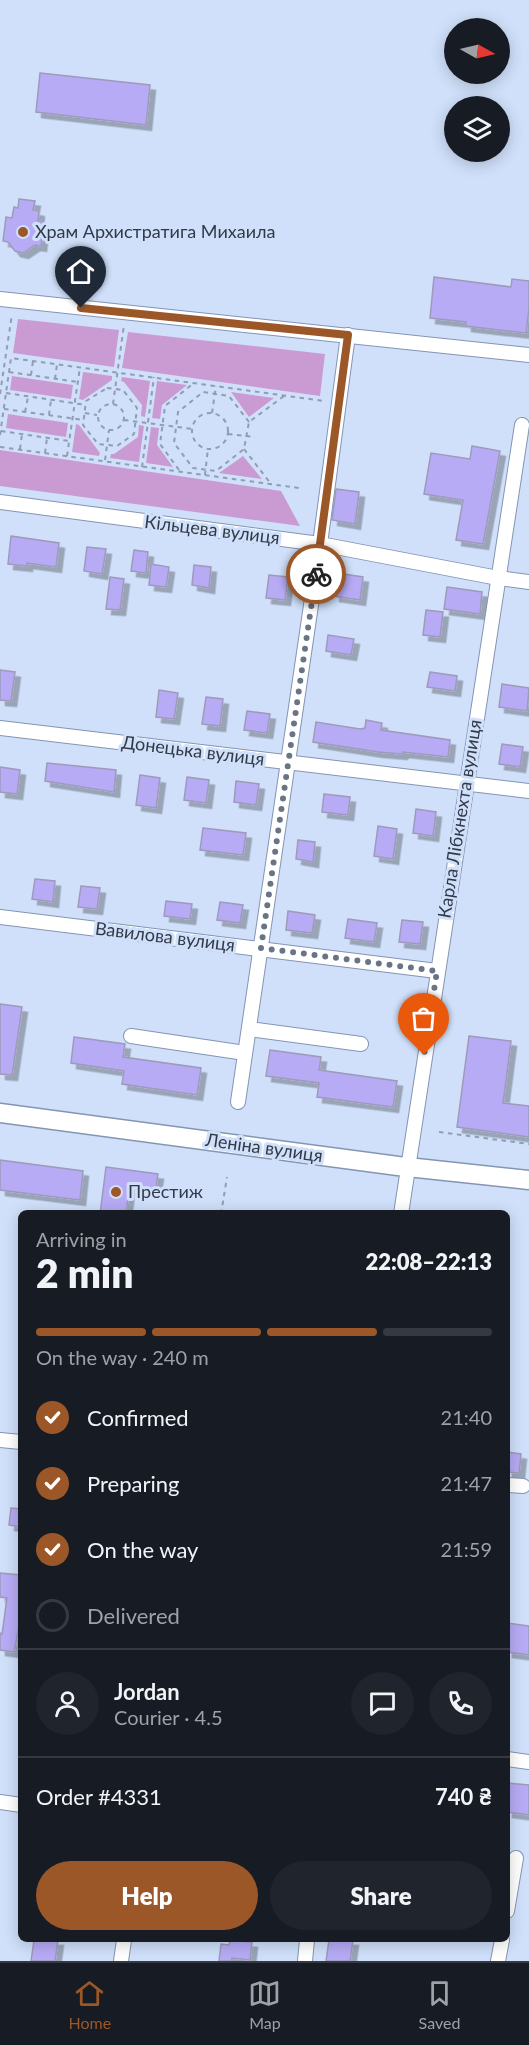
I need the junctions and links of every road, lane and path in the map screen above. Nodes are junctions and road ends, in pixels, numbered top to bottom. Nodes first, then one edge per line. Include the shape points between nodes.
1 (7, 300) edge
2 (126, 313) junction
3 (348, 335) junction
4 (529, 355) edge
5 (33, 361) junction
6 (57, 364) junction
7 (80, 367) junction
8 (9, 372) junction
9 (117, 372) junction
10 (31, 375) junction
11 (55, 378) junction
12 (154, 378) junction
13 (78, 382) junction
14 (194, 383) junction
15 (216, 386) junction
16 (115, 389) junction
17 (6, 393) junction
18 (0, 394) edge
19 (215, 394) junction
20 (284, 396) junction
21 (28, 397) junction
22 (51, 400) junction
23 (324, 401) dead end
24 (75, 404) junction
25 (113, 404) junction
26 (86, 405) junction
27 (4, 409) junction
28 (25, 412) junction
29 (85, 413) junction
30 (212, 413) junction
31 (49, 415) junction
32 (97, 415) junction
33 (72, 419) junction
34 (84, 420) junction
35 (124, 420) junction
36 (136, 421) junction
37 (249, 422) junction
38 (148, 423) junction
39 (162, 424) junction
40 (522, 425) dead end
41 (176, 427) junction
42 (193, 429) junction
43 (109, 430) junction
44 (0, 433) edge
45 (22, 434) junction
46 (228, 434) junction
47 (246, 436) junction
48 (255, 437) dead end
49 (47, 438) junction
50 (69, 441) junction
51 (107, 445) junction
52 (0, 447) edge
53 (208, 448) junction
54 (244, 449) junction
55 (20, 450) junction
56 (45, 453) junction
57 (67, 456) junction
58 (105, 461) junction
59 (142, 466) junction
60 (206, 469) junction
61 (180, 472) junction
62 (205, 475) junction
63 (271, 484) junction
64 (299, 488) dead end
65 (0, 502) edge
66 (320, 544) junction
67 (498, 578) junction
68 (529, 582) edge
69 (0, 728) edge
70 (288, 762) junction
71 (465, 784) junction
72 (529, 791) edge
73 (0, 917) edge
74 (261, 948) junction
75 (437, 971) junction
76 (249, 1029) junction
77 (131, 1036) dead end
78 (361, 1044) dead end
79 (245, 1053) junction
80 (238, 1102) dead end
81 (0, 1113) edge
82 (439, 1132) dead end
83 (529, 1144) edge
84 (407, 1167) junction
85 (227, 1177) dead end
86 (529, 1180) edge
87 (222, 1210) edge
88 (402, 1210) edge
89 (0, 1440) edge
90 (18, 1442) edge
91 (510, 1485) edge
92 (523, 1486) dead end
93 (510, 1759) edge
94 (529, 1762) edge
95 (0, 1802) edge
96 (18, 1805) edge
97 (518, 1858) edge
98 (510, 1897) edge
99 (124, 1942) edge
100 (307, 1942) edge
101 (502, 1942) edge
102 (122, 1961) edge
103 (305, 1961) edge
104 (498, 1961) edge

1 - 2 street
1 - 18 path
2 - 3 street
2 - 9 path
3 - 4 street
3 - 66 street
5 - 6 path
5 - 8 path via 11,358
5 - 10 path
6 - 7 path
6 - 11 path
7 - 9 path
7 - 13 path
8 - 10 path
8 - 17 path
9 - 12 path
9 - 16 path
10 - 11 path
11 - 13 path
12 - 14 path
12 - 38 path
13 - 24 path
14 - 15 path
14 - 39 path via 165,406
15 - 19 path
15 - 20 path
16 - 25 path
16 - 26 path via 107,388 86,401
16 - 36 path via 123,390 137,408
17 - 21 path
17 - 27 path
19 - 30 path
19 - 37 path via 229,396
19 - 41 path via 203,392 178,412
20 - 23 path
20 - 37 path
21 - 22 path
21 - 28 path
22 - 24 path
22 - 31 path
24 - 26 path
24 - 33 path
25 - 32 path via 101,407
25 - 35 path via 120,408
26 - 29 path
27 - 28 path
27 - 44 path
28 - 31 path
29 - 32 path
29 - 34 path
30 - 42 path via 197,419
30 - 46 path via 226,423
31 - 33 path
32 - 43 path via 99,423
33 - 34 path
33 - 50 path
34 - 51 path via 83,425 99,444
35 - 36 path
35 - 43 path via 117,429
36 - 38 path
36 - 51 path via 134,434 117,446
37 - 47 path
38 - 39 path
38 - 59 path
39 - 41 path
39 - 61 path via 160,444
40 - 67 street, Карла Лібкнехта вулиця
41 - 42 path
41 - 60 path via 174,443 193,468
42 - 53 path via 198,444
43 - 51 path
44 - 45 path
45 - 49 path
45 - 55 path
46 - 47 path
46 - 53 path via 219,446
47 - 48 path
47 - 54 path
49 - 50 path
49 - 56 path
50 - 57 path
51 - 58 path
52 - 55 path
53 - 60 path
54 - 60 path via 216,471
54 - 63 path
55 - 56 path
56 - 57 path
57 - 58 path
58 - 59 path
59 - 61 path
60 - 62 path
61 - 62 path
62 - 63 path
63 - 64 path
65 - 66 street, Кільцева вулиця
66 - 67 street, Кільцева вулиця
66 - 70 street
67 - 68 street, Кільцева вулиця
67 - 71 street, Карла Лібкнехта вулиця
69 - 70 street, Донецька вулиця
70 - 71 street, Донецька вулиця
70 - 74 street
71 - 72 street, Донецька вулиця
71 - 75 street, Карла Лібкнехта вулиця
73 - 74 street, Вавилова вулиця
74 - 75 street, Вавилова вулиця
74 - 76 street
75 - 84 street, Карла Лібкнехта вулиця
76 - 78 street
76 - 79 street
77 - 79 street
79 - 80 street
81 - 84 main road, Леніна вулиця
82 - 83 path
84 - 86 main road, Леніна вулиця
84 - 88 street, Карла Лібкнехта вулиця
85 - 87 path
89 - 90 street
91 - 92 street
93 - 94 street
95 - 96 street
97 - 98 street
99 - 102 street
100 - 103 street
101 - 104 street

